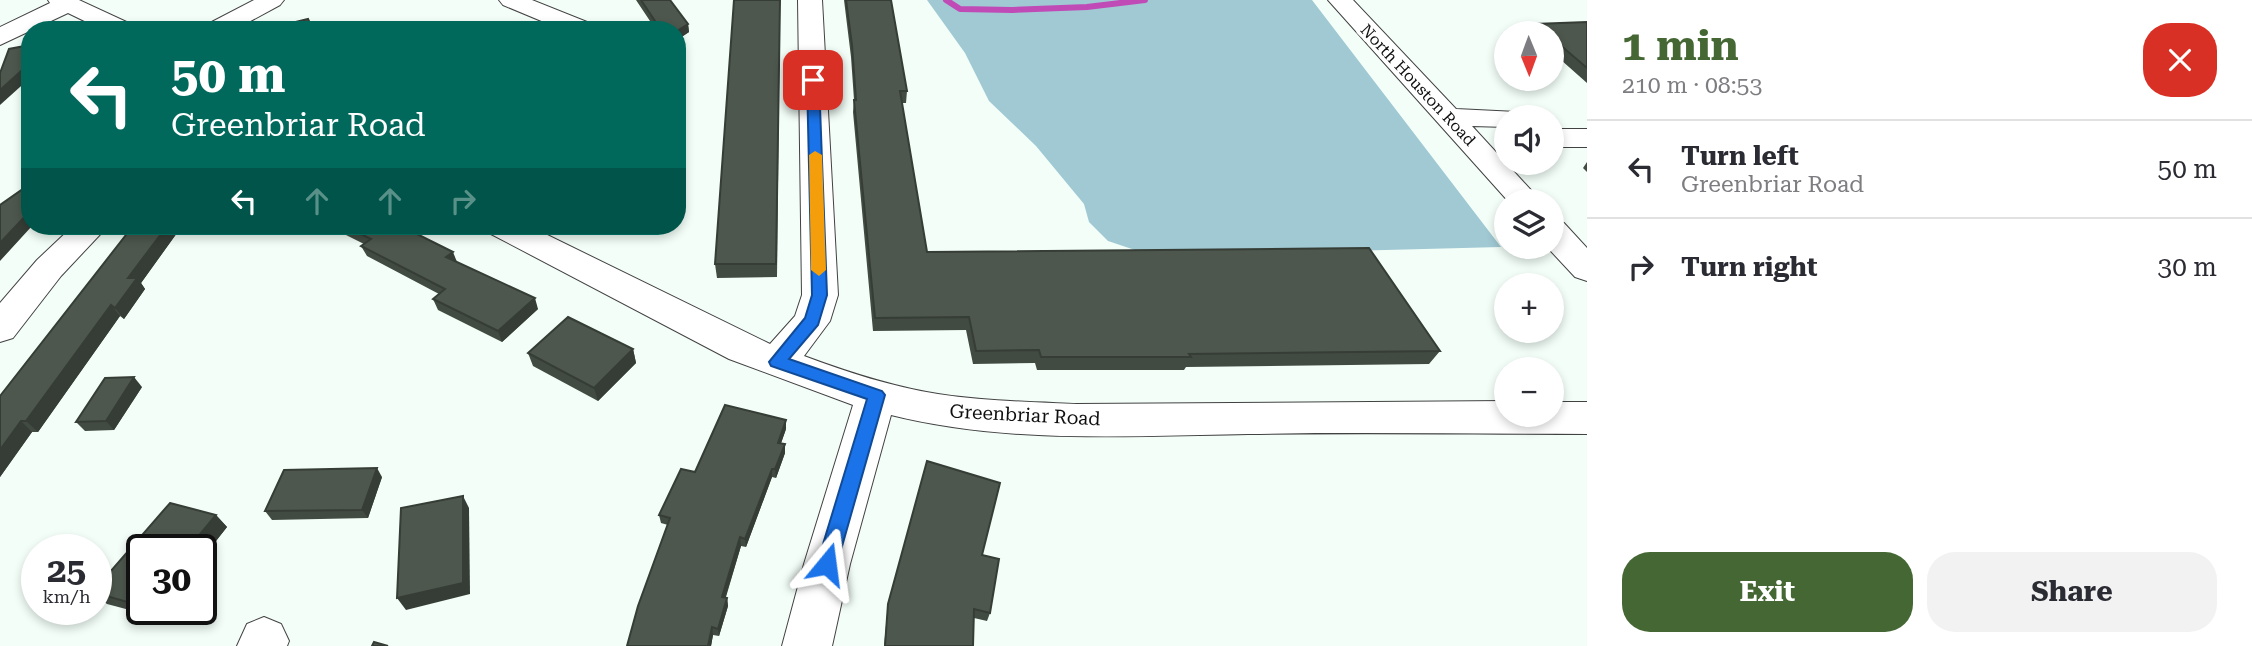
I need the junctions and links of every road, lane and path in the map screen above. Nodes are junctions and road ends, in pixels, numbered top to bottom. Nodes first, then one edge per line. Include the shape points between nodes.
1 (272, 0) edge
2 (511, 0) edge
3 (810, 0) edge
4 (1340, 0) edge
5 (64, 2) edge
6 (29, 21) edge
7 (105, 21) edge
8 (232, 21) edge
9 (563, 21) edge
10 (21, 26) edge
11 (0, 37) edge
12 (1564, 118) edge
13 (1587, 118) edge
14 (1494, 120) edge
15 (1457, 127) junction
16 (1494, 135) edge
17 (1564, 138) edge
18 (1587, 138) edge
19 (1514, 189) edge
20 (83, 235) edge
21 (520, 235) edge
22 (0, 328) edge
23 (777, 362) junction
24 (876, 395) junction
25 (1587, 418) edge
26 (807, 646) edge

1 - 8 street
2 - 9 street
3 - 23 street via 820,295 812,321
4 - 15 street, North Houston Road
5 - 6 street
5 - 7 street
10 - 11 street
12 - 13 street
14 - 15 street
15 - 16 lane
15 - 19 street, North Houston Road
17 - 18 street
20 - 22 street
21 - 23 street, Greenbriar Road via 742,349
23 - 24 street, Greenbriar Road
24 - 25 street, Greenbriar Road via 937,410 1077,420
24 - 26 street

